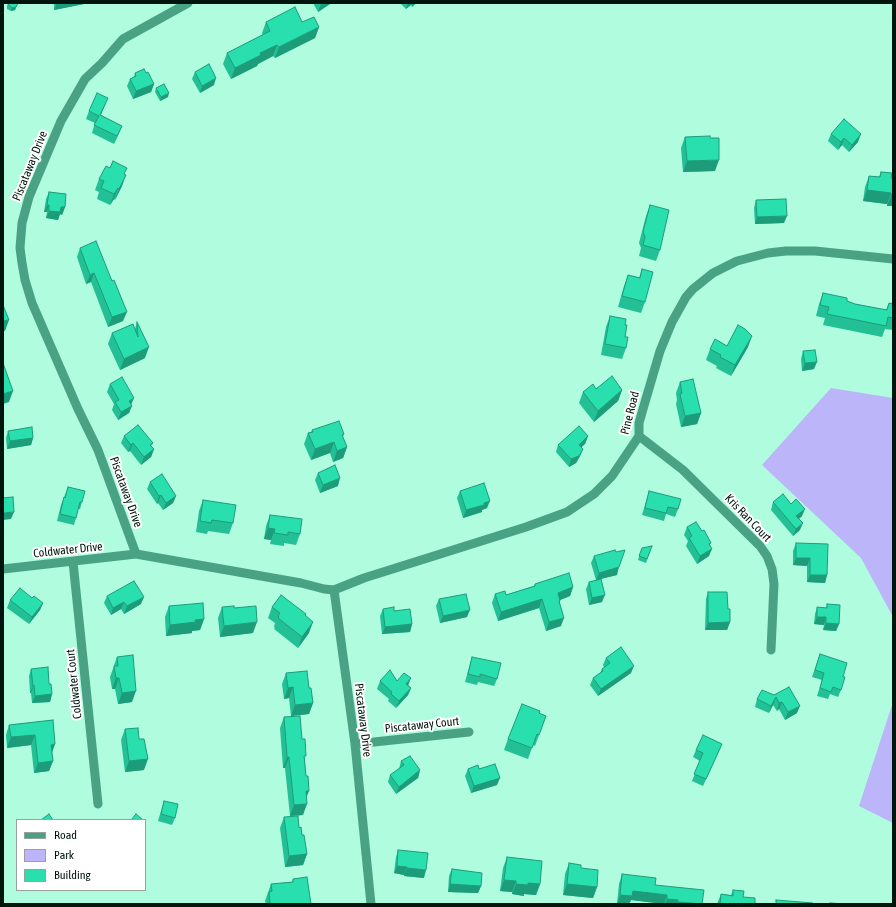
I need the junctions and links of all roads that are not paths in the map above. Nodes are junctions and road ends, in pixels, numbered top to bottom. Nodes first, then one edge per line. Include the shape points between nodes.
1 (188, 3) edge
2 (893, 259) edge
3 (640, 436) junction
4 (136, 554) junction
5 (73, 562) junction
6 (3, 569) edge
7 (334, 590) junction
8 (771, 650) dead end
9 (469, 732) dead end
10 (355, 744) junction
11 (98, 804) dead end
12 (371, 904) edge

1 - 4 street, Piscataway Drive via 123,39 85,79 61,121 24,211 22,223 20,248 32,303 98,450
2 - 3 street, Pine Road via 815,251 786,251 737,261 704,279 692,289 679,307 660,351 639,423
3 - 7 street, Pine Road via 612,476 594,494 567,512
3 - 8 street, Kris Ran Court via 682,470 760,546 767,556 774,584
4 - 5 street, Coldwater Drive
4 - 7 street
5 - 6 street, Coldwater Drive
5 - 11 street, Coldwater Court
7 - 10 street, Piscataway Drive
9 - 10 street, Piscataway Court
10 - 12 street, Piscataway Drive

